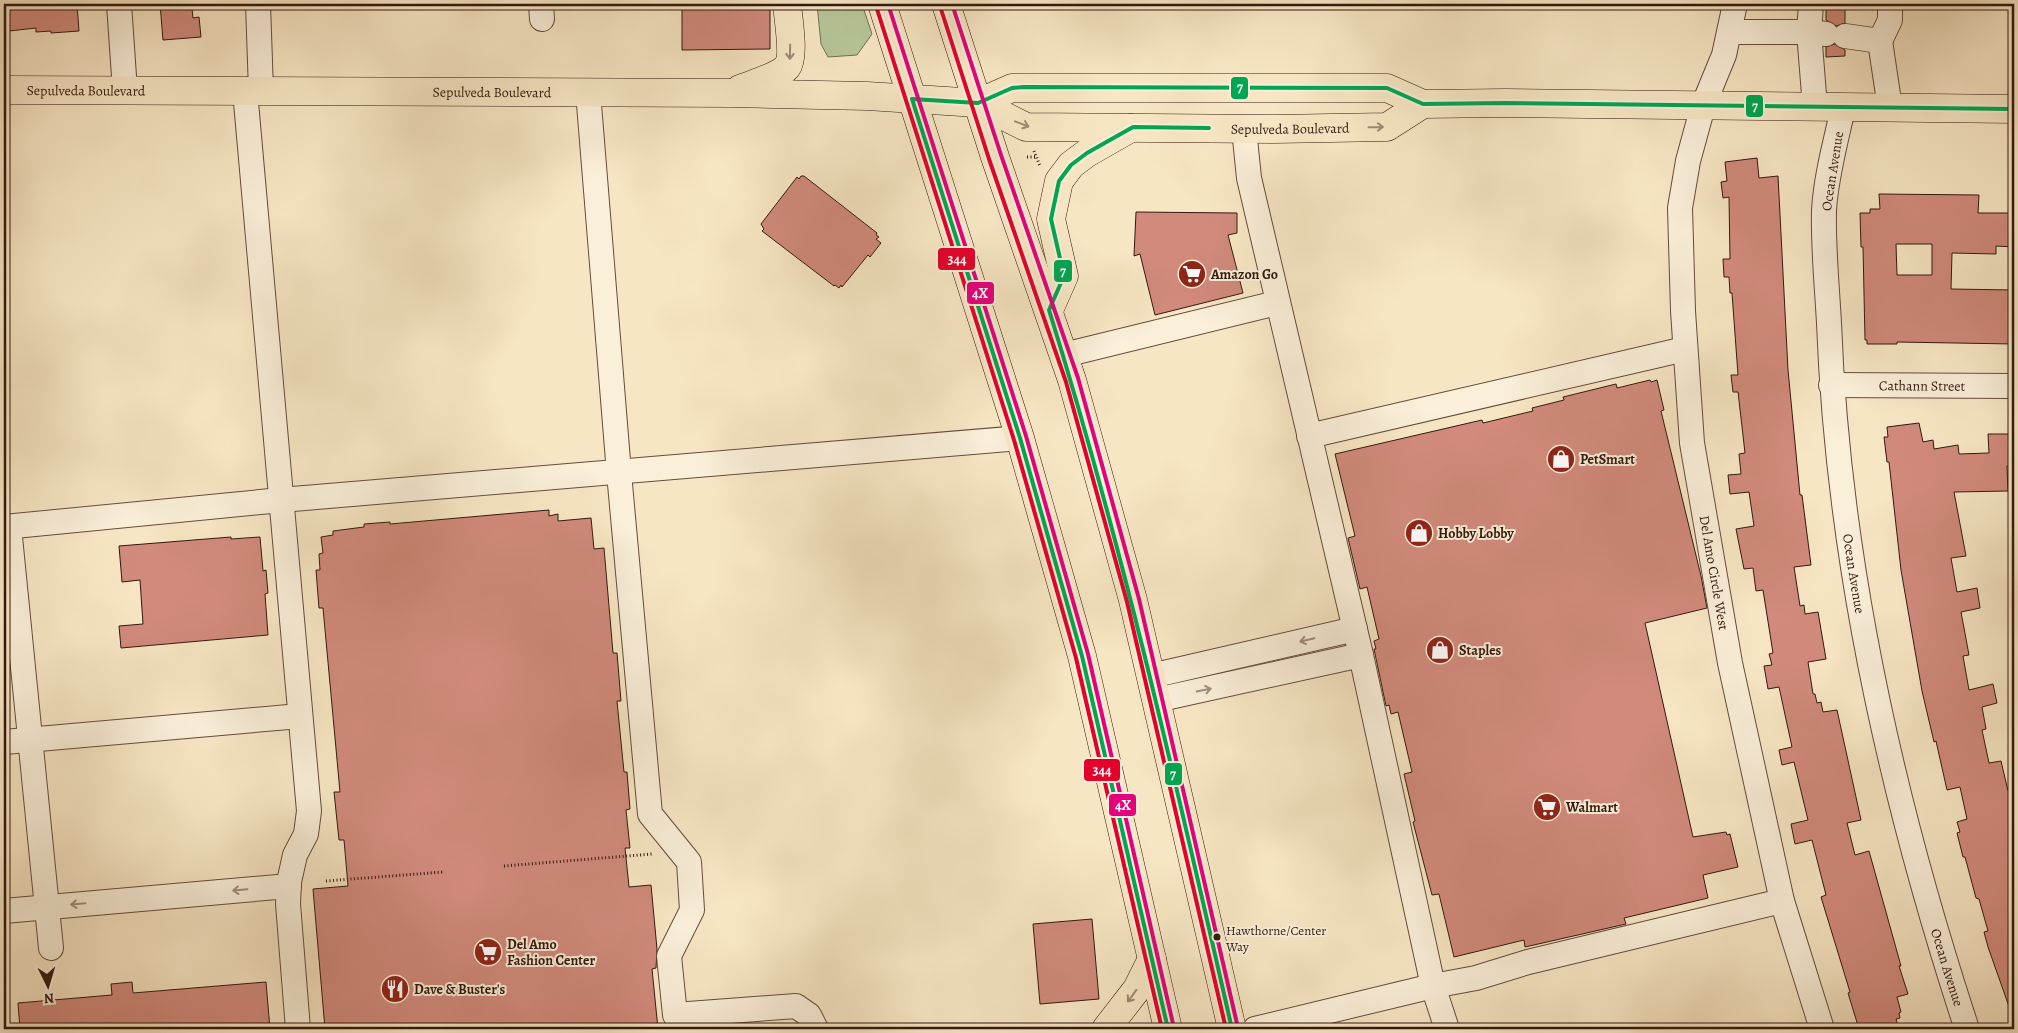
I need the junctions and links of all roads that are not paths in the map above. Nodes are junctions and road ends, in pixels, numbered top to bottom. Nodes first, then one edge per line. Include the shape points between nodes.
1 (119, 4) edge
2 (258, 4) edge
3 (787, 4) edge
4 (882, 4) edge
5 (946, 4) edge
6 (1735, 4) edge
7 (1812, 4) edge
8 (1890, 4) edge
9 (1730, 32) junction
10 (1827, 34) junction
11 (1880, 41) junction
12 (4, 90) edge
13 (124, 91) junction
14 (253, 91) junction
15 (588, 92) junction
16 (732, 93) junction
17 (912, 99) junction
18 (978, 103) junction
19 (1422, 104) junction
20 (1703, 106) junction
21 (1815, 107) junction
22 (1843, 108) junction
23 (1890, 108) junction
24 (2014, 109) edge
25 (1133, 127) junction
26 (1244, 129) junction
27 (1277, 303) junction
28 (1049, 310) junction
29 (1685, 349) junction
30 (1064, 355) junction
31 (1831, 385) junction
32 (2014, 386) edge
33 (1309, 436) junction
34 (1020, 438) junction
35 (619, 472) junction
36 (281, 500) junction
37 (6, 527) edge
38 (1355, 629) junction
39 (1361, 655) junction
40 (1153, 688) junction
41 (300, 716) junction
42 (30, 740) junction
43 (4, 742) edge
44 (289, 886) junction
45 (1782, 901) junction
46 (47, 907) junction
47 (4, 911) edge
48 (50, 948) dead end
49 (1152, 959) junction
50 (1433, 986) junction
51 (298, 1029) edge
52 (816, 1029) edge
53 (1106, 1029) edge
54 (1168, 1029) edge
55 (1232, 1029) edge
56 (1255, 1029) edge
57 (1447, 1029) edge
58 (1822, 1029) edge
59 (1967, 1029) edge

1 - 13 street
2 - 14 street
3 -> 16 main road via 790,60 786,67
4 - 17 main road
5 - 18 main road
6 - 9 street
7 - 10 street
8 - 11 street via 1890,20
9 - 10 street
9 - 20 street
10 - 11 street
10 - 21 street
11 - 23 street
12 - 13 main road, Sepulveda Boulevard
13 - 14 main road, Sepulveda Boulevard
14 - 15 main road, Sepulveda Boulevard
14 - 36 street
15 - 16 main road, Sepulveda Boulevard
15 - 35 street
16 - 17 main road, Sepulveda Boulevard
17 - 18 main road, Sepulveda Boulevard
17 - 34 main road
18 - 19 main road, Sepulveda Boulevard via 1012,88 1023,87 1387,88
18 -> 25 main road, Sepulveda Boulevard via 1026,128
18 - 28 main road
19 - 20 main road, Sepulveda Boulevard
26 -> 19 main road, Sepulveda Boulevard via 1387,127
20 - 21 main road, Sepulveda Boulevard
20 - 29 street, Del Amo Circle West via 1688,161 1680,208
21 - 22 main road, Sepulveda Boulevard
22 - 23 main road, Sepulveda Boulevard
22 - 31 street, Ocean Avenue via 1824,209
23 - 24 main road, Sepulveda Boulevard
25 - 26 main road, Sepulveda Boulevard
25 - 28 main road via 1087,153 1059,181 1050,219 1064,276
26 - 27 street via 1248,178
27 - 30 street
27 - 33 street
28 - 30 main road
29 - 33 street
29 - 45 street, Del Amo Circle West via 1692,443 1730,663
30 - 40 main road via 1133,600
31 - 32 street, Cathann Street
31 - 59 street, Ocean Avenue via 1846,529 1870,669 1902,808 1939,944
33 - 38 street
34 - 35 street
34 - 49 main road via 1082,656
35 - 36 street
35 - 52 street via 650,814 689,862 692,910 669,956 675,1015 796,1006 810,1015
36 - 37 street
36 - 41 street
37 - 42 street
38 - 39 street
38 -> 40 street
40 -> 39 street
39 - 50 street
40 - 55 main road
41 - 42 street
41 - 44 street via 309,811 306,834 295,855
42 - 43 street
42 - 46 street
44 -> 46 street
44 - 51 street via 288,910
45 - 50 street
45 - 58 street, Del Amo Circle West
46 - 47 street
46 - 48 street
49 -> 53 main road via 1137,989
49 - 54 main road
50 - 56 street
50 - 57 street

